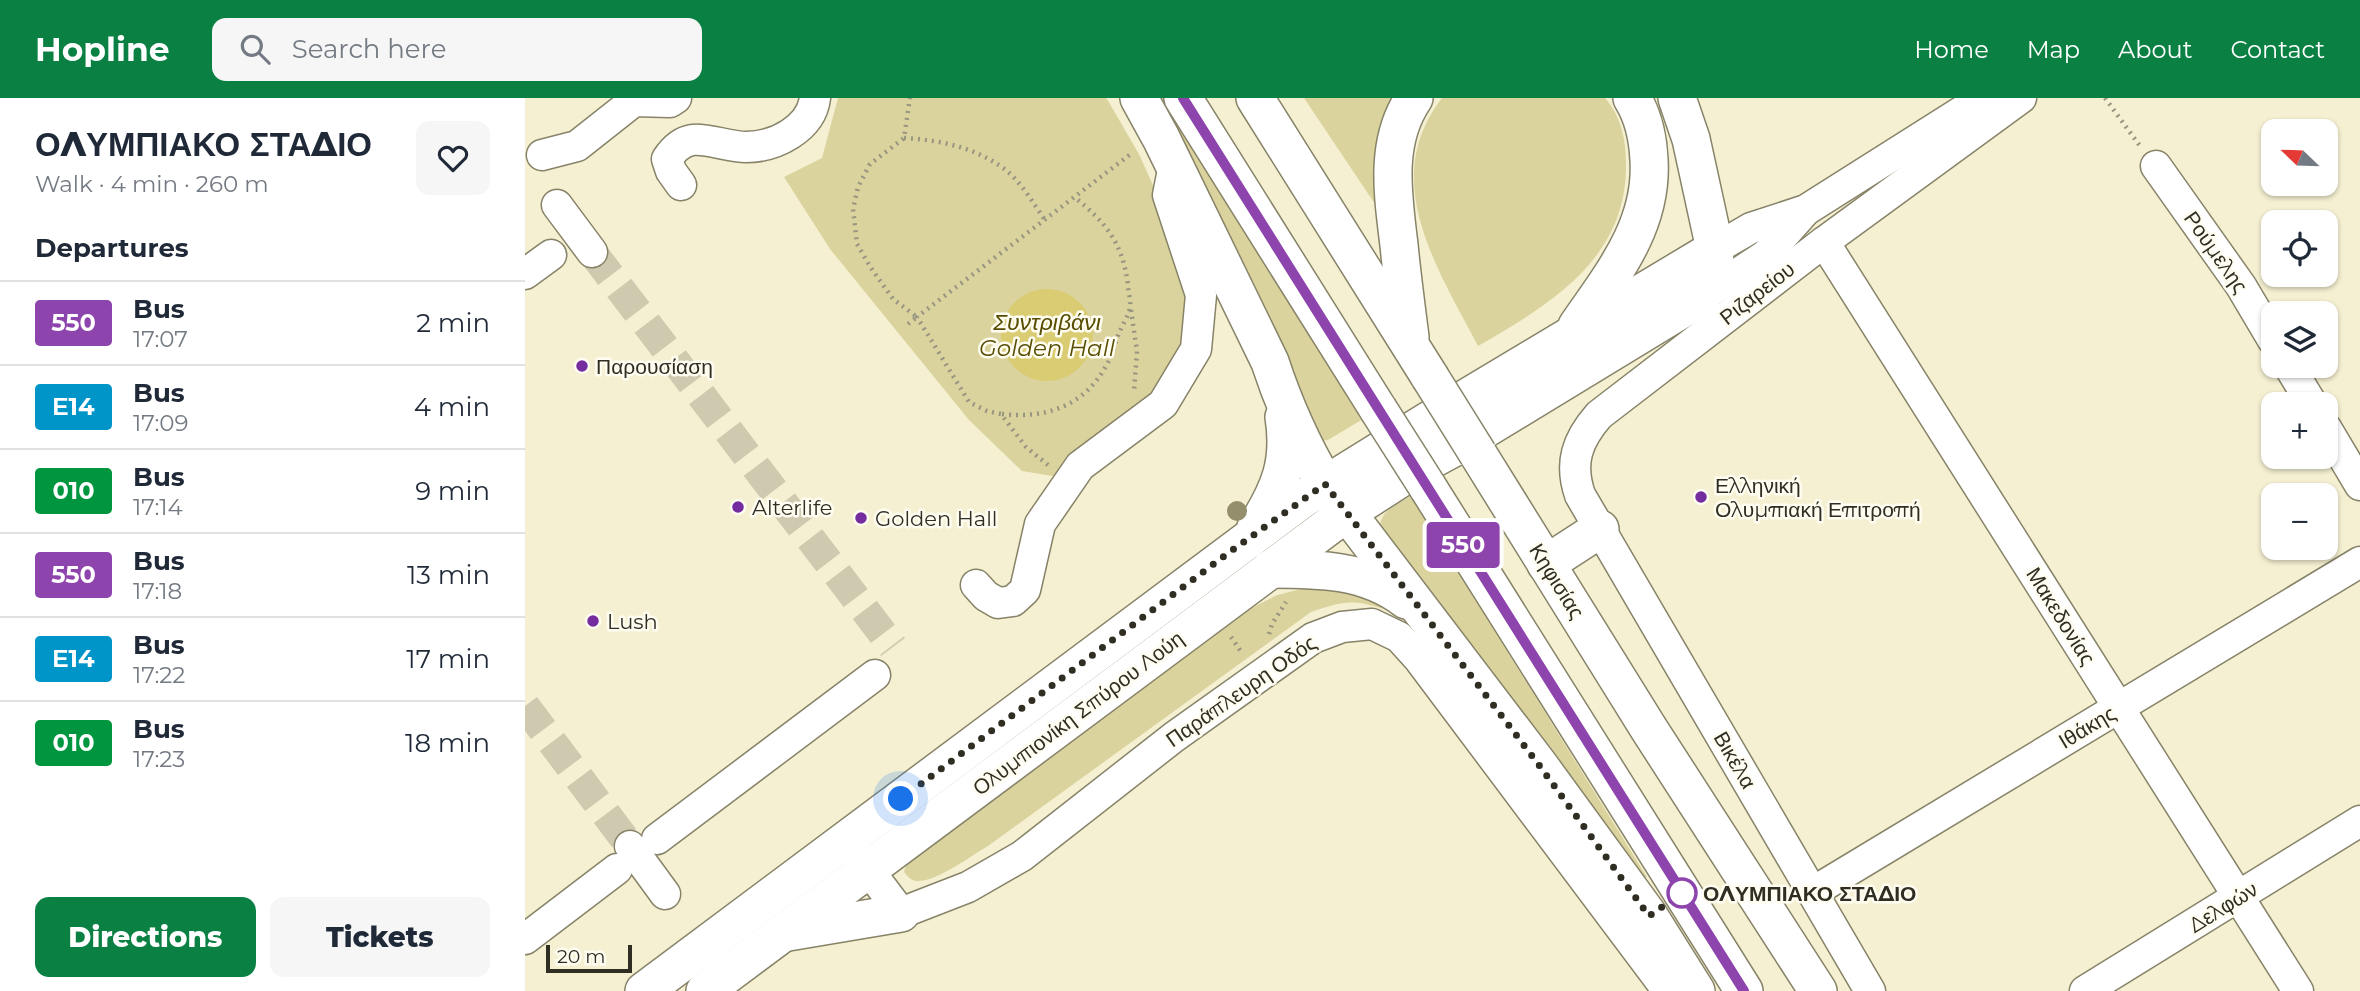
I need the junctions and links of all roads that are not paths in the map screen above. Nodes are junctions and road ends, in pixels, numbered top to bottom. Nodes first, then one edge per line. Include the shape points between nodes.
1 (616, 98) edge
2 (676, 98) edge
3 (1183, 98) edge
4 (1255, 98) edge
5 (1415, 98) edge
6 (1632, 98) edge
7 (1678, 98) edge
8 (1983, 98) edge
9 (2021, 98) edge
10 (815, 102) edge
11 (1137, 103) edge
12 (533, 162) edge
13 (1174, 165) junction
14 (2156, 166) road end
15 (681, 185) dead end
16 (557, 205) dead end
17 (1806, 210) junction
18 (1823, 242) junction
19 (1715, 249) junction
20 (592, 252) tunnel mouth
21 (551, 255) dead end
22 (525, 274) edge
23 (1702, 297) junction
24 (2261, 320) edge
25 (1570, 337) junction
26 (1420, 363) junction
27 (1281, 395) junction
28 (1428, 421) joint
29 (2338, 448) edge
30 (1467, 450) junction
31 (1325, 484) junction
32 (2360, 485) edge
33 (1345, 514) junction
34 (1600, 529) junction
35 (1249, 538) junction
36 (2360, 562) edge
37 (1546, 564) junction
38 (1283, 569) junction
39 (976, 585) dead end
40 (1421, 612) junction
41 (875, 675) dead end
42 (2118, 708) junction
43 (2360, 821) edge
44 (846, 840) junction
45 (635, 851) junction
46 (869, 870) junction
47 (1813, 892) junction
48 (665, 894) dead end
49 (2239, 897) junction
50 (901, 914) junction
51 (784, 933) junction
52 (525, 939) edge
53 (644, 991) edge
54 (705, 991) edge
55 (1668, 991) edge
56 (1696, 991) edge
57 (1744, 991) edge
58 (1818, 991) edge
59 (1870, 991) edge
60 (2085, 991) edge
61 (2298, 991) edge

1 - 12 street
2 - 12 street via 634,102 577,146
3 - 57 main road, bridge
4 - 26 main road, Κηφισίας
5 - 26 main road via 1396,139 1392,170
6 - 25 main road via 1648,142 1646,207 1635,238
7 - 19 main road
8 - 17 street, Ριζαρείου
9 - 18 street, Ριζαρείου
10 - 15 street via 802,124 771,143 747,147 692,140 675,147 667,159
11 - 13 main road
13 - 27 main road via 1270,362
13 - 39 street via 1168,195 1201,295 1196,349 1163,404 1080,466 1040,524 1025,590 1013,601 997,603
14 - 24 street, Ρούμελης
16 - 20 street
17 - 19 street, Ριζαρείου via 1751,228
17 - 23 street, Ριζαρείου via 1766,256
18 - 34 street, Ριζαρείου via 1586,429 1576,452 1574,477
18 - 42 street, Μακεδονίας
19 - 23 main road via 1714,270
19 - 25 main road, Ριζαρείου
21 - 22 street
23 - 30 main road, Ριζαρείου
25 - 28 main road, Ριζαρείου
26 - 30 main road, Κηφισίας, bridge
27 - 31 main road
27 - 35 main road via 1287,435 1282,479
28 - 31 main road, Ολυμπιονίκη Σπύρου Λούη
29 - 32 street
30 - 33 main road, Ολυμπιονίκη Σπύρου Λούη via 1418,467
30 - 37 main road, Κηφισίας
31 - 33 main road
31 - 35 main road, Ολυμπιονίκη Σπύρου Λούη
33 - 38 main road, Ολυμπιονίκη Σπύρου Λούη
33 - 40 main road
34 - 37 main road
34 - 47 street, Βικέλα
35 - 44 main road, Ολυμπιονίκη Σπύρου Λούη
36 - 42 street, Ιθάκης
37 - 58 main road, Κηφισίας
38 - 40 main road via 1350,573 1399,595
38 - 46 main road, Ολυμπιονίκη Σπύρου Λούη via 1214,611
40 - 56 main road via 1634,894
41 - 45 street
42 - 47 street, Ιθάκης
42 - 49 street, Μακεδονίας
43 - 49 street, Δελφών
44 - 46 street
44 - 53 main road, Ολυμπιονίκη Σπύρου Λούη
45 - 48 street
45 - 52 street
46 - 50 street
46 - 51 main road, Ολυμπιονίκη Σπύρου Λούη
47 - 59 street, Βικέλα
49 - 60 street, Δελφών
49 - 61 street, Μακεδονίας
50 - 51 main road
50 - 55 street, Παράπλευρη Οδός via 968,887 1022,856 1174,737 1313,638 1342,627 1372,624 1399,637 1426,667
51 - 54 main road, Ολυμπιονίκη Σπύρου Λούη

